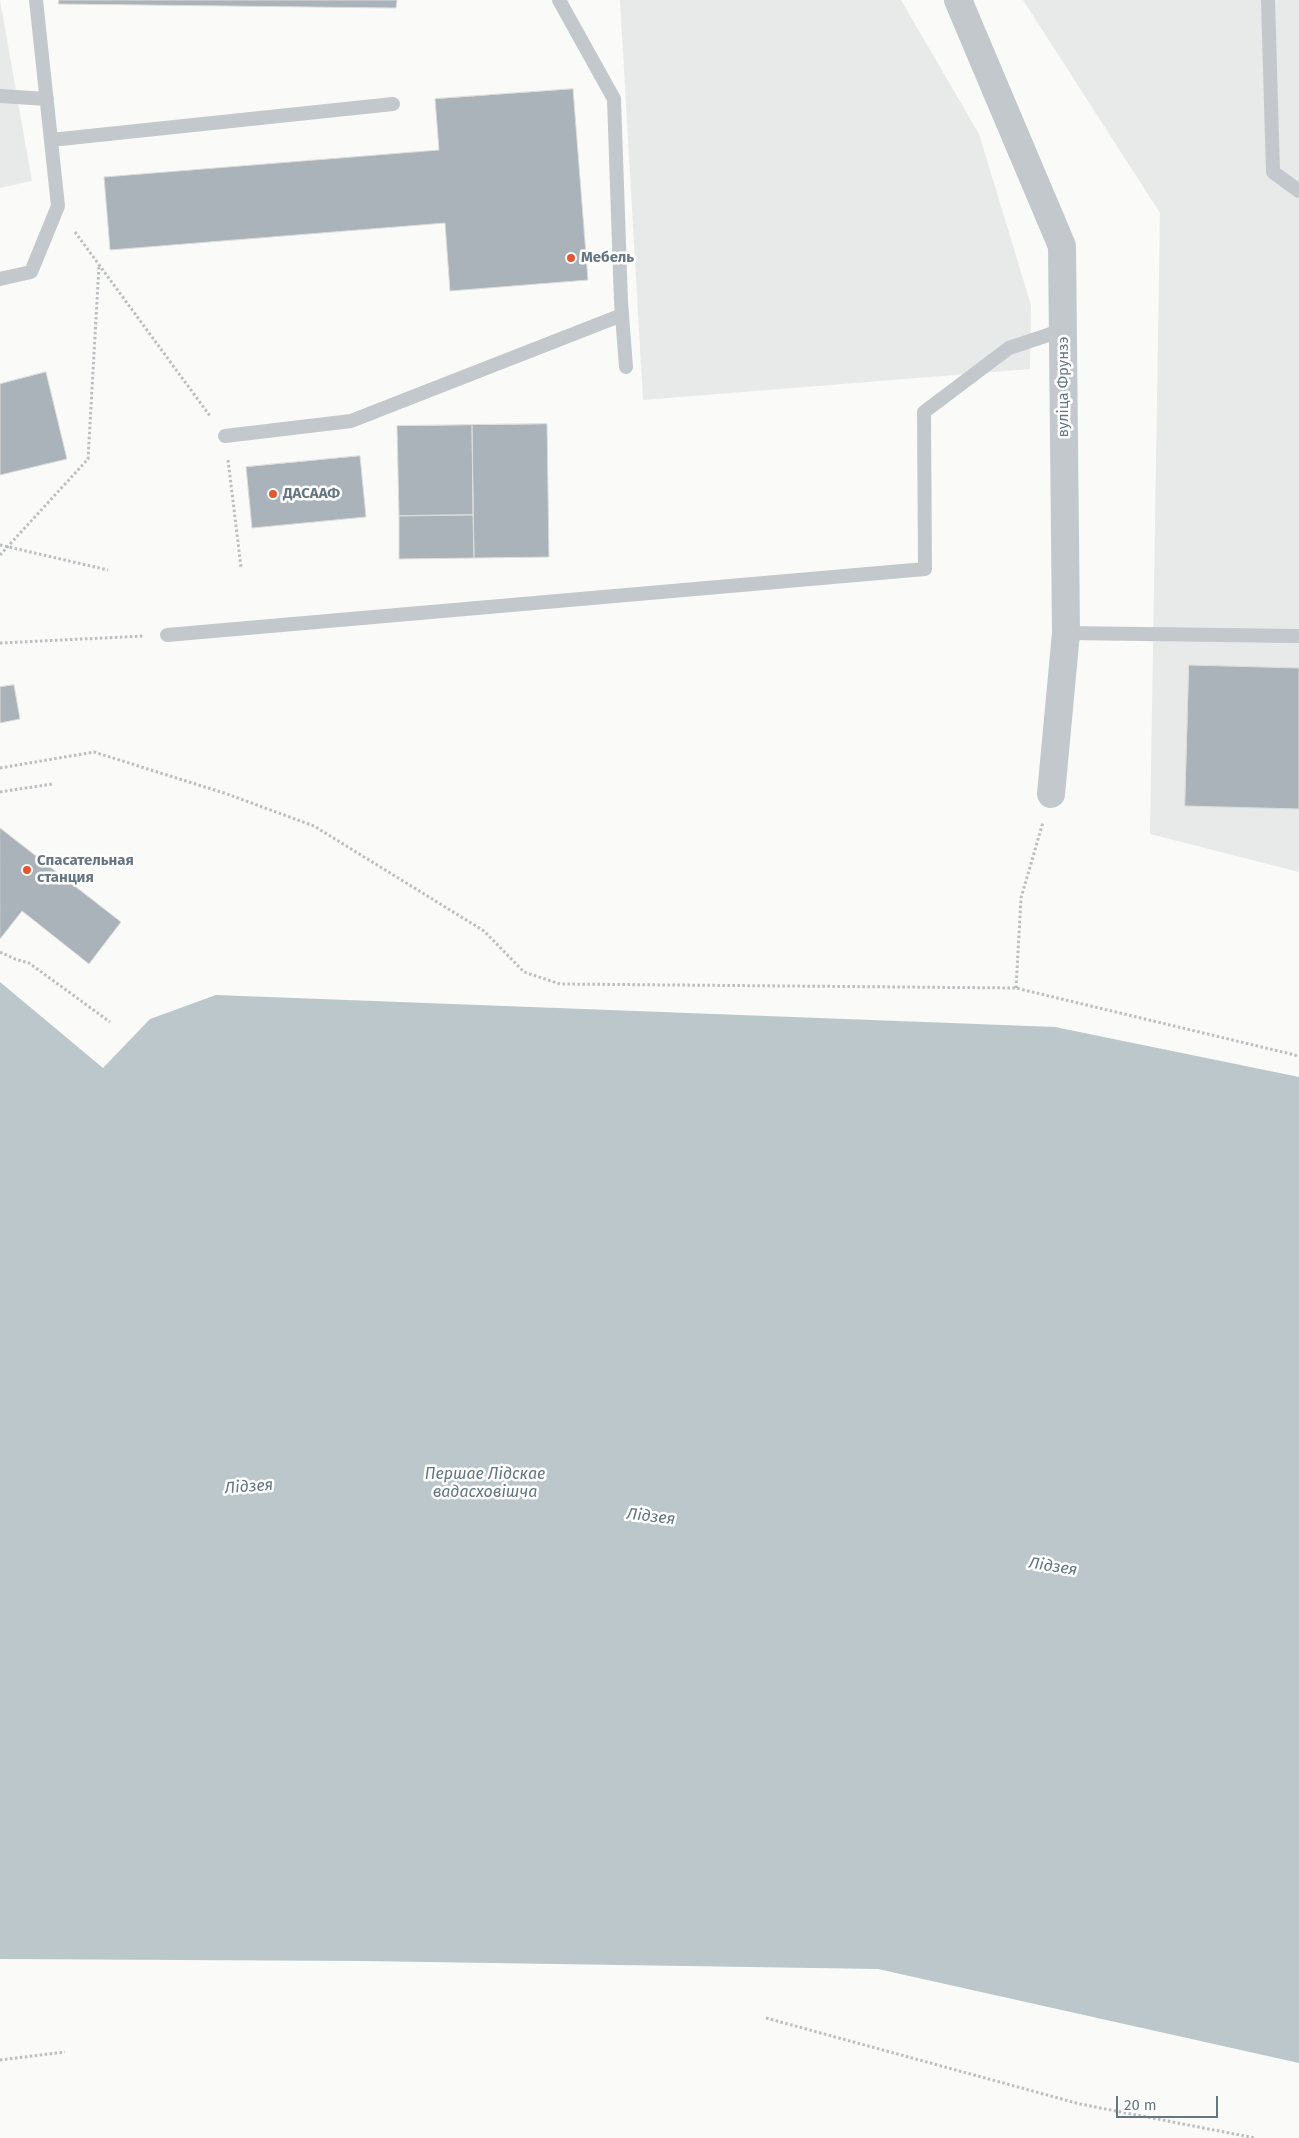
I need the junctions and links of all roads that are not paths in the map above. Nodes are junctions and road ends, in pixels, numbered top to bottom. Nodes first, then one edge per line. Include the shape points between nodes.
1 (36, 0) edge
2 (559, 0) edge
3 (958, 0) edge
4 (1268, 0) edge
5 (0, 96) edge
6 (47, 99) junction
7 (393, 104) dead end
8 (51, 140) junction
9 (1299, 191) edge
10 (0, 279) edge
11 (622, 315) junction
12 (1063, 330) junction
13 (626, 367) dead end
14 (225, 436) road end
15 (1066, 633) junction
16 (167, 635) road end
17 (1299, 636) edge
18 (1050, 794) road end

1 - 6 lane
2 - 11 lane via 614,99
3 - 12 street, вуліца Фрунзэ via 1062,246
4 - 9 lane via 1273,172
5 - 6 lane
6 - 8 lane
7 - 8 lane
8 - 10 lane via 58,206 31,272
11 - 13 lane
11 - 14 lane via 351,421
12 - 15 street, вуліца Фрунзэ
12 - 16 lane via 1009,348 924,412 925,570
15 - 17 lane
15 - 18 street, вуліца Фрунзэ

